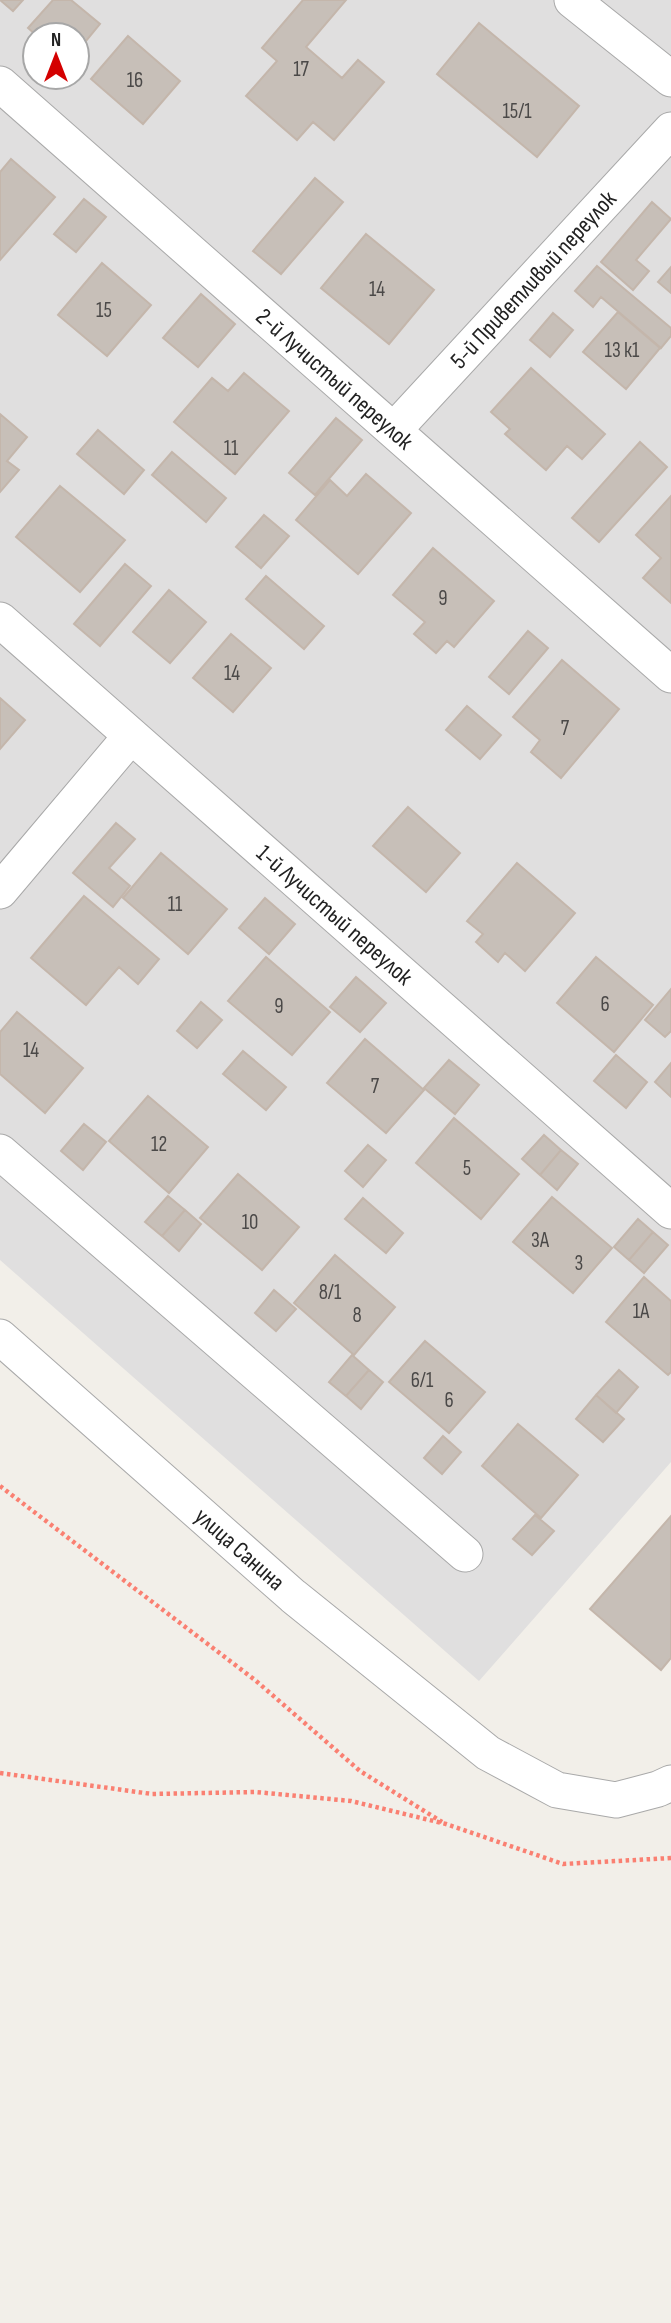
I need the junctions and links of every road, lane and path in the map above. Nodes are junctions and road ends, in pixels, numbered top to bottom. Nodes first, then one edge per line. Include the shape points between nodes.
1 (572, 0) edge
2 (671, 79) edge
3 (0, 84) edge
4 (671, 130) edge
5 (394, 430) junction
6 (0, 620) edge
7 (671, 675) edge
8 (131, 736) junction
9 (0, 891) edge
10 (0, 1152) edge
11 (671, 1211) edge
12 (0, 1337) edge
13 (0, 1486) edge
14 (465, 1554) dead end
15 (0, 1773) edge
16 (671, 1783) edge
17 (446, 1824) junction
18 (671, 1858) edge

1 - 2 street
3 - 5 street, 2-й Лучистый переулок
4 - 5 street, 5-й Приветливый переулок
5 - 7 street, 2-й Лучистый переулок
6 - 8 street, 1-й Лучистый переулок
8 - 9 street
8 - 11 street, 1-й Лучистый переулок
10 - 14 street
12 - 16 street, улица Санина via 293,1596 488,1753 557,1790 616,1800
13 - 17 path via 255,1680 360,1771
15 - 17 path via 152,1794 256,1792 351,1801
17 - 18 path via 563,1864

